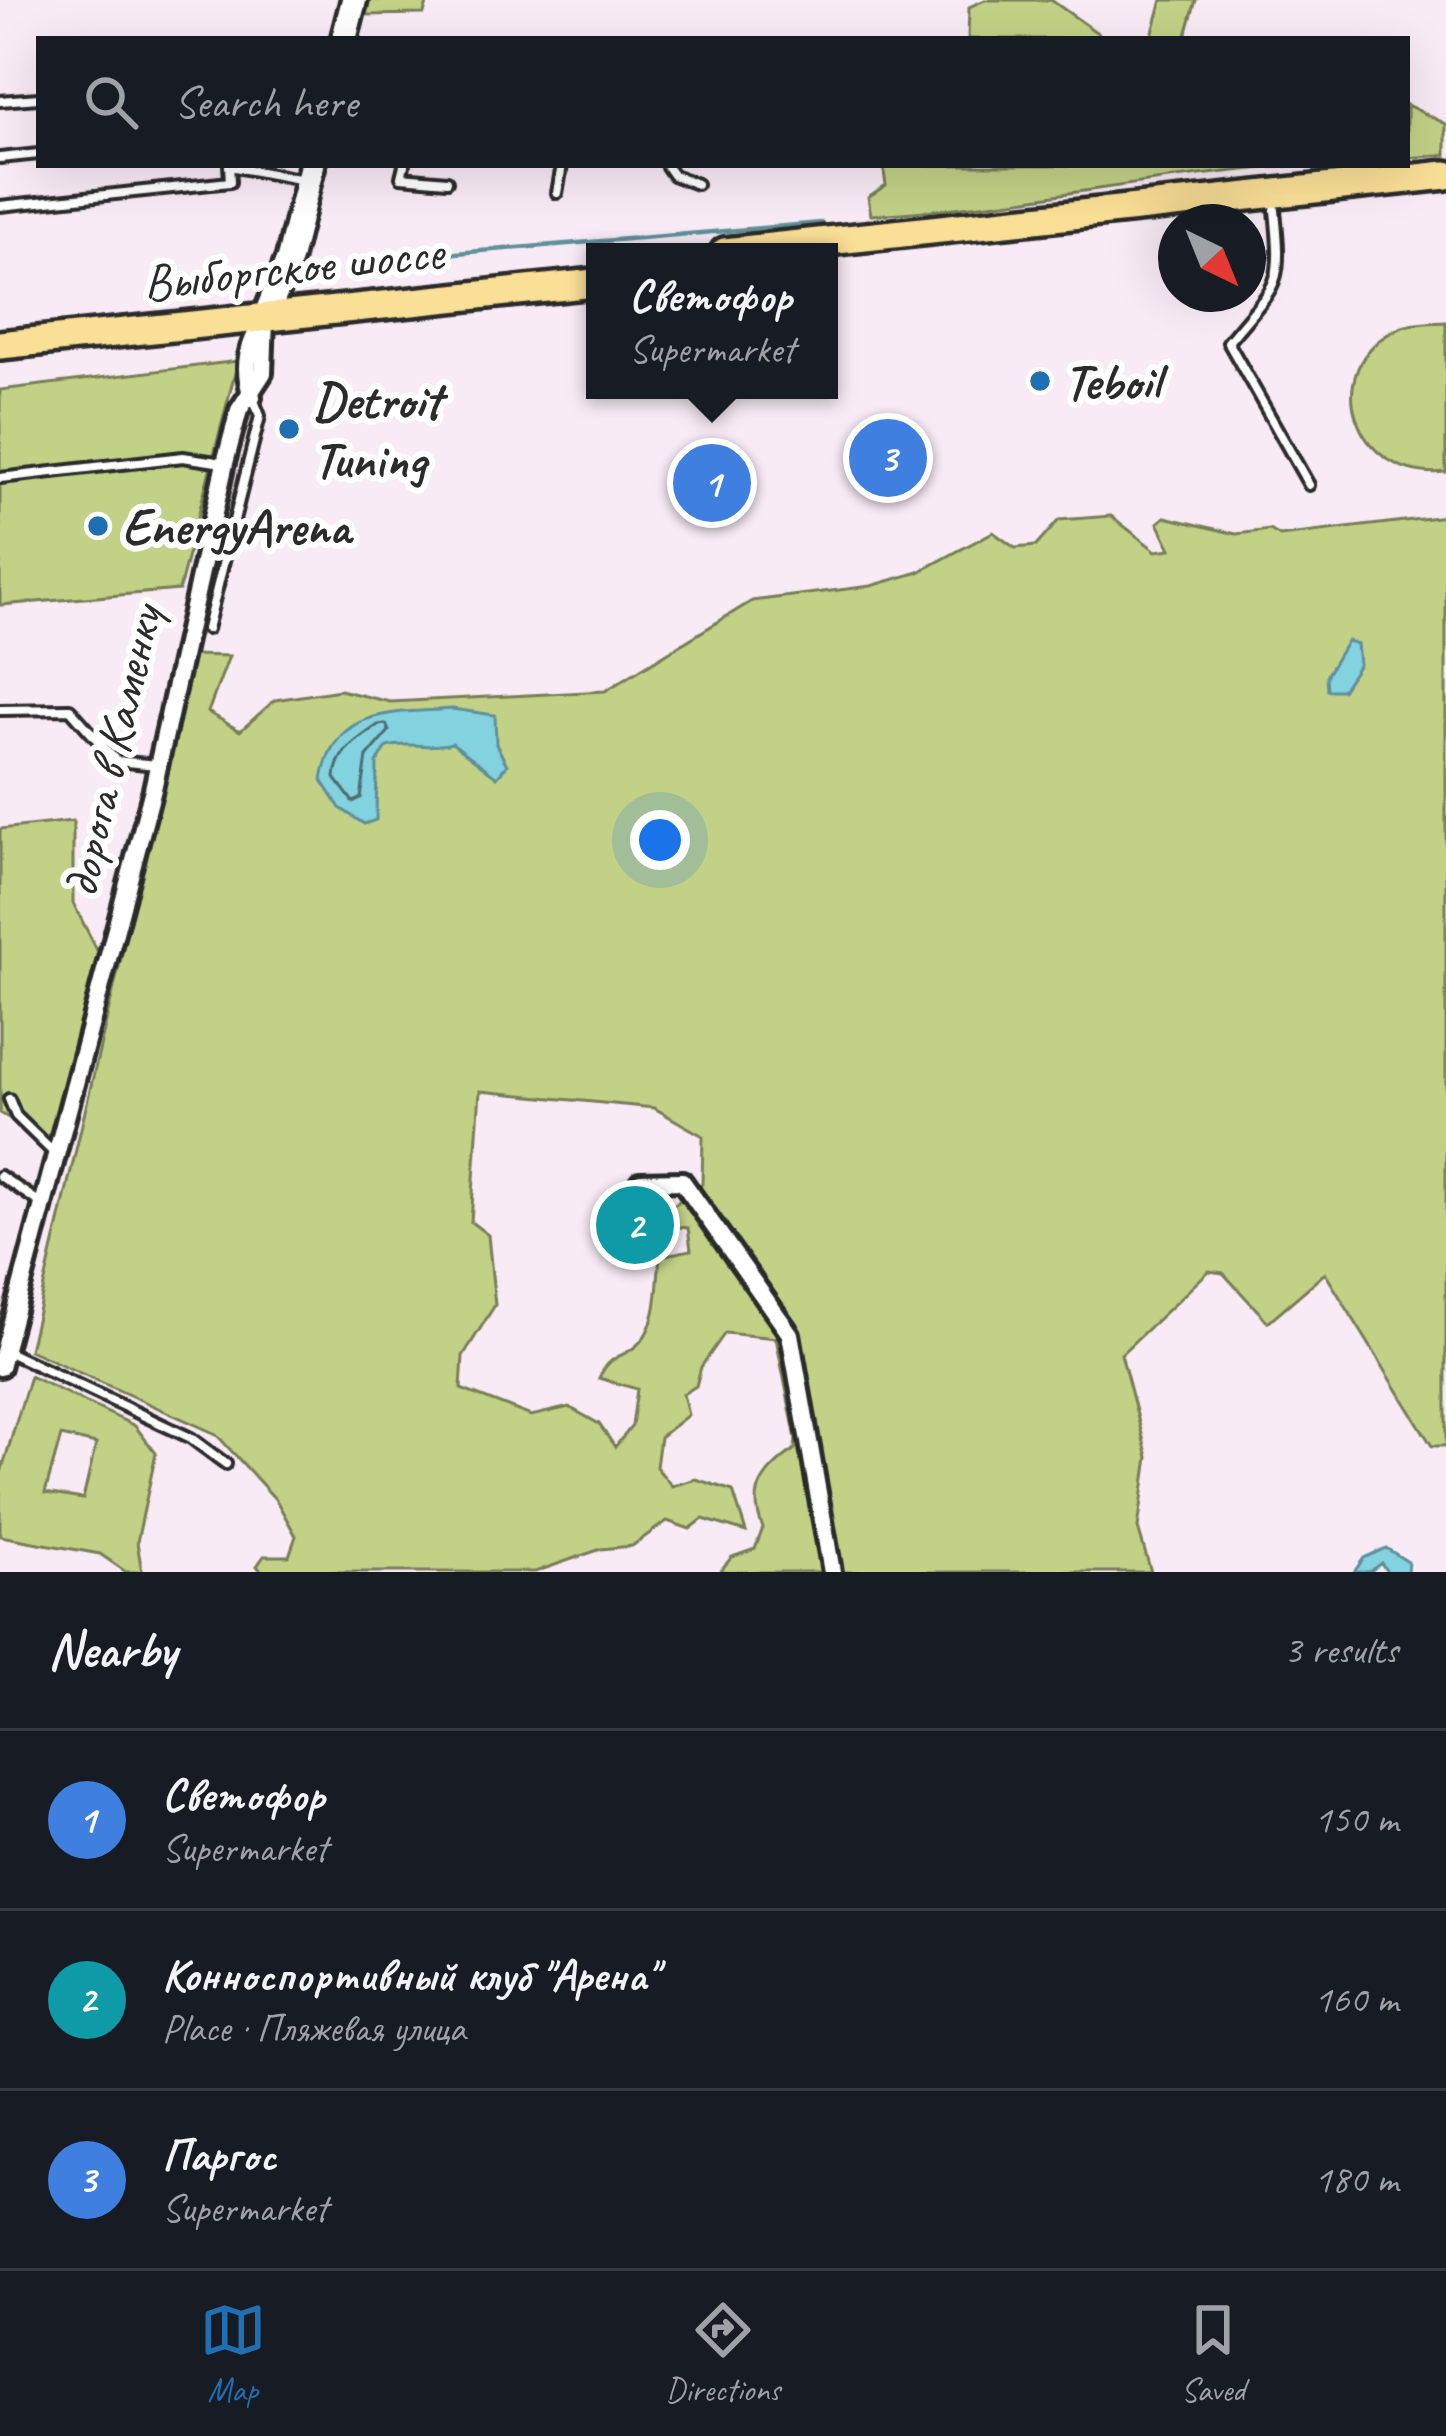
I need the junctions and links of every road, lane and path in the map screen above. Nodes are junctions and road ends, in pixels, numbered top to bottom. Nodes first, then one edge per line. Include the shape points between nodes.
1 (354, 0) edge
2 (347, 36) edge
3 (36, 98) edge
4 (0, 101) edge
5 (36, 154) edge
6 (0, 158) edge
7 (229, 168) edge
8 (260, 168) edge
9 (403, 168) edge
10 (561, 168) edge
11 (668, 168) edge
12 (311, 173) edge
13 (1446, 175) edge
14 (447, 181) dead end
15 (697, 184) dead end
16 (557, 194) dead end
17 (1446, 194) edge
18 (0, 206) edge
19 (1275, 210) junction
20 (809, 243) edge
21 (838, 257) edge
22 (586, 267) edge
23 (586, 284) edge
24 (270, 309) junction
25 (0, 327) edge
26 (0, 345) edge
27 (252, 398) junction
28 (225, 463) junction
29 (0, 478) edge
30 (1310, 484) dead end
31 (207, 629) dead end
32 (0, 710) edge
33 (157, 765) junction
34 (9, 1099) dead end
35 (57, 1155) junction
36 (0, 1176) edge
37 (640, 1182) dead end
38 (44, 1205) junction
39 (2, 1358) edge
40 (226, 1464) dead end
41 (832, 1572) edge

1 - 2 street
3 - 4 lane
5 - 6 lane
7 - 18 lane via 230,182
8 - 12 lane
9 - 14 lane via 401,177
10 - 16 lane
11 - 15 lane
12 - 24 street, дорога в Каменку
13 - 20 main road
17 - 19 main road
19 - 21 main road
19 - 30 lane via 1282,266 1276,284 1228,342
22 - 24 main road, Выборгское шоссе
23 - 24 main road, Выборгское шоссе
24 - 25 main road, Выборгское шоссе
24 - 26 main road, Выборгское шоссе
24 - 27 street, дорога в Каменку via 250,340 244,373
27 - 28 street, дорога в Каменку via 239,410
27 - 31 lane via 260,416
28 - 29 lane via 183,457
28 - 33 street, дорога в Каменку
32 - 33 lane via 70,709 116,761
33 - 35 street, дорога в Каменку
34 - 35 lane
35 - 38 street, дорога в Каменку
36 - 38 lane
37 - 41 street via 682,1181 790,1334
38 - 39 street, дорога в Каменку
39 - 40 lane via 191,1438

